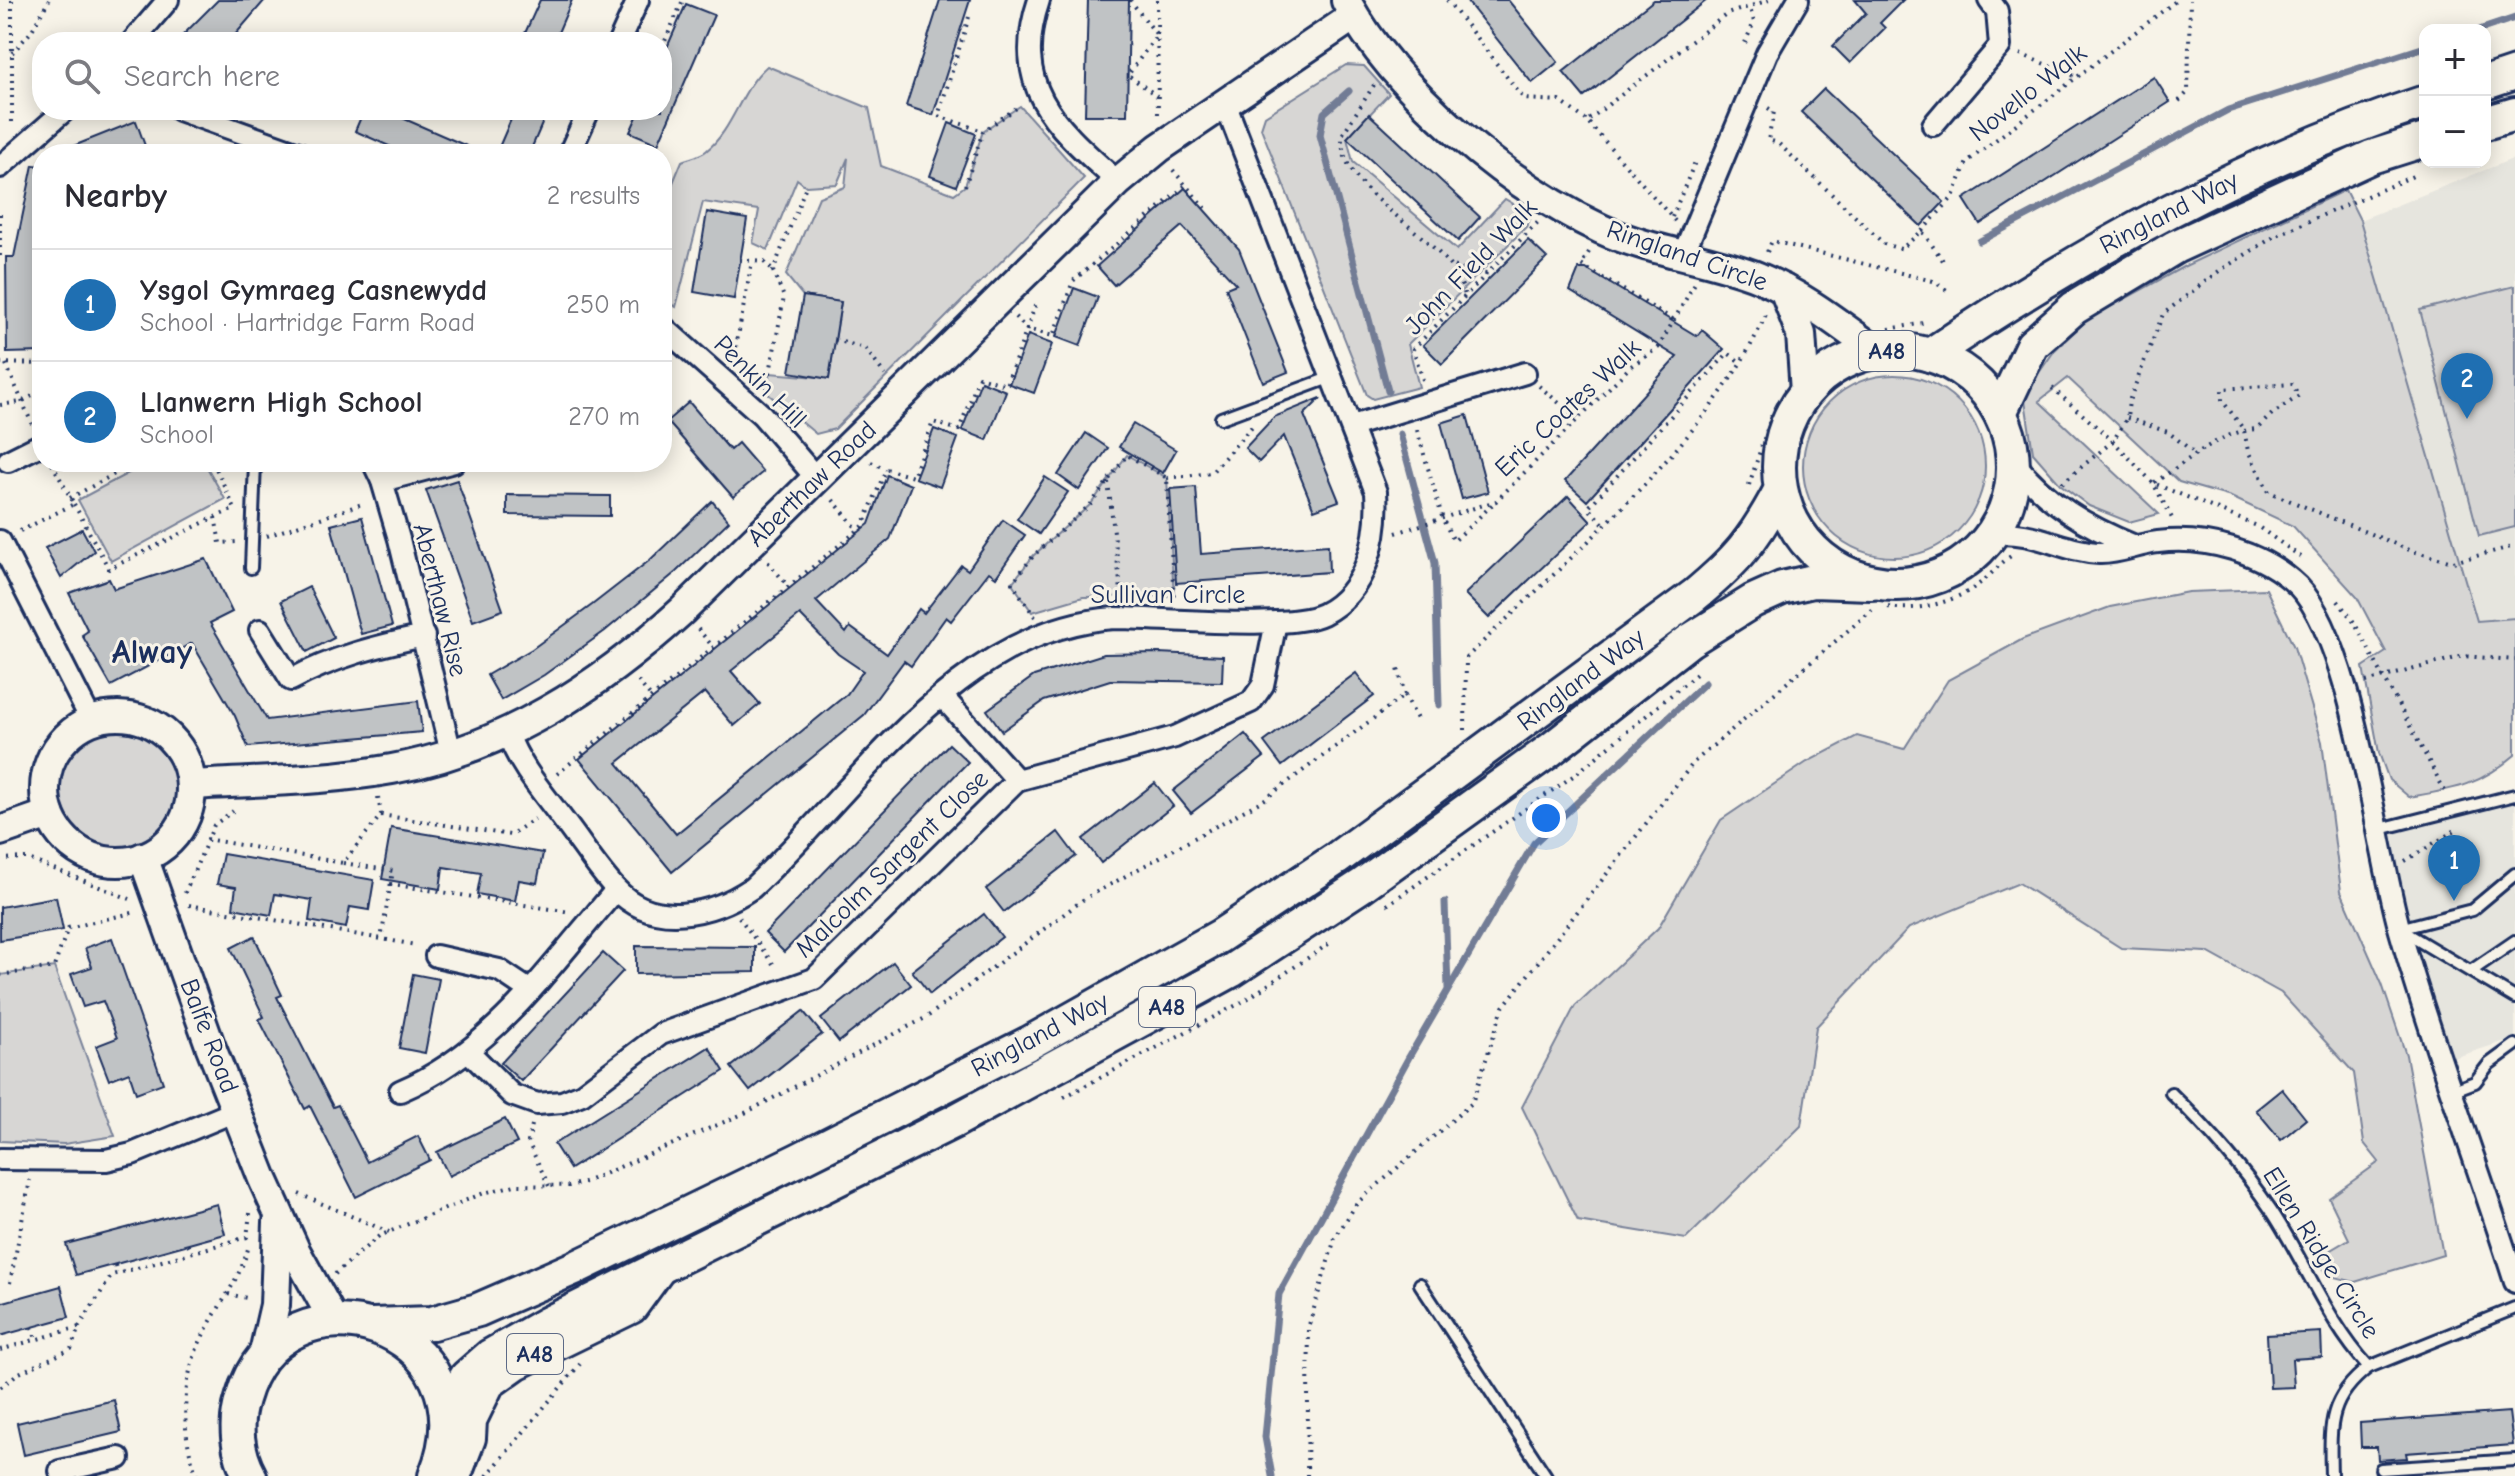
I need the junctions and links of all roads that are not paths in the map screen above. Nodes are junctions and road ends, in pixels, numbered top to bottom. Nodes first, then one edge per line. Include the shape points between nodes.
1 (168, 0) edge
2 (638, 0) edge
3 (1039, 0) edge
4 (1989, 0) edge
5 (1794, 1) edge
6 (1350, 8) edge
7 (141, 32) edge
8 (624, 32) edge
9 (2515, 73) edge
10 (2491, 81) edge
11 (1225, 103) junction
12 (2419, 104) edge
13 (2515, 114) edge
14 (54, 120) edge
15 (207, 120) edge
16 (584, 120) edge
17 (2491, 121) edge
18 (1933, 125) dead end
19 (2419, 142) edge
20 (273, 144) edge
21 (574, 144) edge
22 (6, 162) edge
23 (1118, 182) junction
24 (1692, 253) junction
25 (1771, 283) junction
26 (672, 335) edge
27 (1876, 351) junction
28 (1930, 355) junction
29 (1525, 373) road end
30 (1333, 376) junction
31 (1796, 390) junction
32 (2000, 413) junction
33 (1221, 418) dead end
34 (1352, 426) junction
35 (32, 449) edge
36 (8, 461) dead end
37 (2013, 461) junction
38 (255, 472) edge
39 (411, 472) edge
40 (381, 479) edge
41 (824, 489) junction
42 (1780, 491) junction
43 (1993, 534) junction
44 (6, 538) edge
45 (2135, 546) junction
46 (251, 568) dead end
47 (1871, 583) junction
48 (1276, 622) junction
49 (260, 630) dead end
50 (424, 636) junction
51 (942, 696) junction
52 (91, 720) junction
53 (507, 732) junction
54 (451, 753) junction
55 (1017, 780) junction
56 (191, 785) junction
57 (2515, 795) edge
58 (49, 814) junction
59 (2376, 830) junction
60 (0, 831) edge
61 (143, 857) junction
62 (2515, 874) edge
63 (616, 890) junction
64 (2399, 929) junction
65 (2515, 941) edge
66 (431, 951) road end
67 (2471, 971) junction
68 (529, 990) junction
69 (2515, 998) edge
70 (2515, 1045) edge
71 (470, 1053) junction
72 (400, 1091) dead end
73 (2451, 1091) junction
74 (2171, 1093) dead end
75 (238, 1110) junction
76 (0, 1159) edge
77 (264, 1213) junction
78 (660, 1268) junction
79 (2515, 1282) edge
80 (1420, 1284) dead end
81 (2515, 1308) edge
82 (334, 1321) junction
83 (372, 1325) junction
84 (263, 1357) junction
85 (2369, 1367) junction
86 (448, 1415) junction
87 (119, 1458) dead end
88 (2515, 1460) edge
89 (2381, 1469) dead end
90 (54, 1474) edge
91 (250, 1476) edge
92 (435, 1476) edge
93 (454, 1476) edge
94 (1546, 1476) edge
95 (2331, 1476) edge

1 - 7 street
2 - 8 street
3 - 23 street via 1033,17 1032,63 1037,95 1069,137
4 - 18 street via 1997,11 2000,46
5 - 24 street via 1749,95
6 - 11 street, Aberthaw Road
6 - 24 street, Ringland Circle via 1461,139 1602,229
9 - 10 main road
11 - 23 street, Aberthaw Road via 1166,159
11 - 30 street, Sullivan Circle
12 - 28 main road, Ringland Way / A48 via 2364,122 2171,208 2043,279
13 - 17 main road
14 - 22 street
15 - 20 street
16 - 21 street
19 - 32 main road, Ringland Way via 2371,157 2175,247 2074,308 2032,345
23 - 41 street, Aberthaw Road via 903,395
24 - 25 street, Ringland Circle
25 - 27 street, Ringland Circle via 1817,305
25 - 31 street, Ringland Circle via 1801,334
26 - 41 street, Penkin Hill via 762,415
27 - 28 main road, Ringland Way / A48
27 - 31 main road, Ringland Way / A48 via 1849,359
28 - 32 main road, Ringland Way / A48 via 1958,368
29 - 34 street
30 - 33 lane
30 - 34 street, Sullivan Circle
31 - 42 main road, Ringland Way / A48 via 1781,445
32 - 37 main road, Ringland Way / A48
34 - 48 street, Sullivan Circle via 1376,492 1375,539 1368,562 1335,607 1307,620
35 - 36 street
37 - 43 main road, Ringland Way / A48 via 2009,499
37 - 45 street via 2063,511
38 - 46 lane
39 - 40 street
40 - 50 street, Aberthaw Rise
41 - 53 street, Aberthaw Road via 632,655 576,696
42 - 47 main road, Ringland Way / A48 via 1792,523 1812,551 1839,571
42 - 83 main road, Ringland Way / A48 via 1759,532 1736,561 1695,595 1349,850 1220,936 1029,1043 579,1266 478,1310 432,1323
43 - 45 street via 2042,537 2100,553
43 - 47 main road, Ringland Way / A48 via 1969,560 1939,577 1905,585
44 - 52 street
45 - 59 street via 2184,541 2224,546 2269,564 2299,587 2323,625 2345,688
47 - 78 main road, Ringland Way / A48 via 1813,581 1753,601 1689,641 1550,750 1361,886 1231,971 953,1122
48 - 51 street, Sullivan Circle via 1089,619 1044,631 985,661
48 - 55 street, Malcolm Sargent Close via 1263,685 1241,708 1175,737
49 - 50 street via 291,680 356,652
50 - 54 street, Aberthaw Rise
51 - 55 street, Malcolm Sargent Close
51 - 63 street, Sullivan Circle via 768,873 728,903 674,915 642,908
52 - 56 street via 122,715 155,725 184,755
52 - 58 street via 58,745 48,763 44,783
53 - 54 street, Aberthaw Road
53 - 63 street, Sullivan Circle via 518,759
54 - 56 street, Aberthaw Road via 372,772
55 - 71 street, Malcolm Sargent Close via 825,971 791,989 661,1034 573,1099 537,1104 501,1088
56 - 61 street via 180,829
57 - 59 lane
58 - 60 street
58 - 61 street via 65,840 81,853 118,862
59 - 64 street
61 - 75 street, Balfe Road
62 - 64 lane via 2472,910
63 - 68 street
64 - 67 lane
64 - 73 street
65 - 67 lane
66 - 68 street via 499,970
67 - 69 lane
68 - 71 street
70 - 73 lane via 2475,1082
71 - 72 street via 433,1078
73 - 79 street
74 - 85 lane, Ellen Ridge Circle via 2236,1162 2271,1210 2350,1347
75 - 76 street via 106,1160
75 - 77 street, Balfe Road
77 - 82 street, Balfe Road via 324,1285
77 - 84 street, Balfe Road via 275,1305
78 - 86 main road, Ringland Way / A48 via 490,1356 466,1377
78 - 93 main road, Ringland Way / A48 via 631,1307 516,1363 488,1383 470,1420
80 - 94 lane
81 - 85 lane
82 - 83 main road, Balfe Road / A48
82 - 84 main road, Balfe Road / A48 via 283,1339
83 - 86 main road, Balfe Road / A48 via 401,1338 424,1358 440,1385
84 - 91 main road, Balfe Road / A48 via 246,1383 238,1412 238,1443
85 - 95 lane via 2339,1396 2330,1428
86 - 92 main road, Balfe Road / A48 via 446,1450
87 - 90 street
88 - 89 lane

